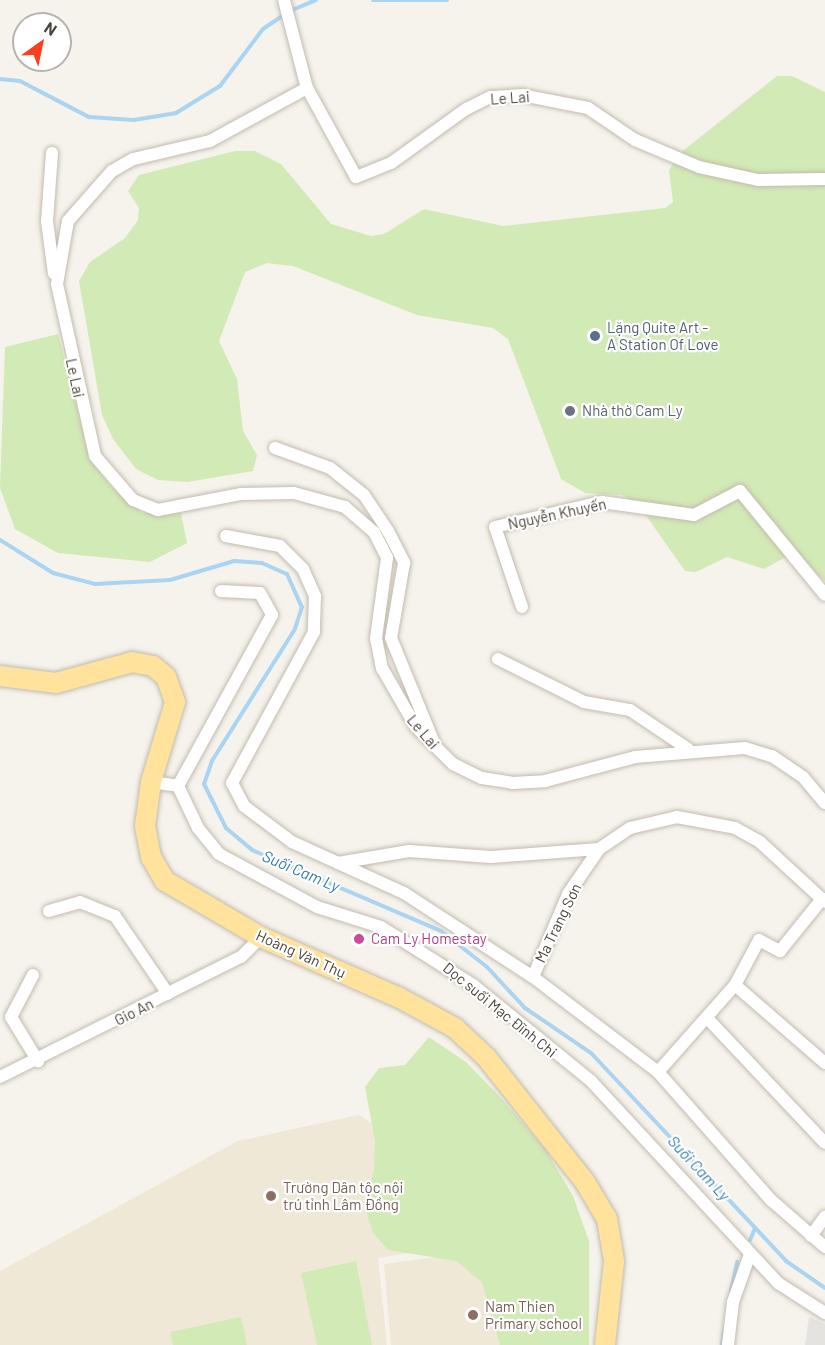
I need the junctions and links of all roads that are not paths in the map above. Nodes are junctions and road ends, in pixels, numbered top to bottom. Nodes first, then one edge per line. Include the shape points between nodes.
1 (284, 0) edge
2 (307, 88) junction
3 (52, 153) dead end
4 (825, 179) edge
5 (57, 284) junction
6 (274, 448) dead end
7 (226, 536) dead end
8 (221, 591) dead end
9 (825, 595) edge
10 (522, 607) dead end
11 (498, 659) dead end
12 (0, 676) edge
13 (435, 747) junction
14 (687, 749) junction
15 (151, 782) junction
16 (178, 786) junction
17 (825, 803) edge
18 (599, 849) junction
19 (338, 863) junction
20 (824, 900) edge
21 (49, 911) dead end
22 (261, 937) junction
23 (33, 975) dead end
24 (532, 977) junction
25 (735, 985) junction
26 (168, 994) junction
27 (708, 1019) junction
28 (38, 1061) junction
29 (825, 1063) edge
30 (658, 1072) junction
31 (0, 1077) edge
32 (825, 1143) edge
33 (825, 1217) edge
34 (811, 1236) junction
35 (825, 1247) edge
36 (750, 1254) junction
37 (825, 1313) edge
38 (605, 1345) edge
39 (728, 1345) edge

1 - 2 street
2 - 4 street, Le Lai via 356,177 391,163 466,109 490,97 522,95 588,108 635,140 699,167 758,180
2 - 5 street, Le Lai via 210,141 133,159 112,171 68,220
3 - 5 street via 47,220
5 - 13 street, Le Lai via 95,456 133,501 158,510 241,494 294,493 345,507 374,532 387,558 376,638 382,668 396,698
6 - 13 street via 330,468 364,495 388,531 404,563 391,638
7 - 19 street via 280,546 303,569 315,596 314,632 232,783 258,821
8 - 16 street via 260,592 272,615
9 - 10 street, Nguyễn Khuyến via 740,491 694,515 602,502 495,527
11 - 14 street via 584,702 630,710
12 - 15 main road, Hoàng Văn Thụ via 56,682 132,662 153,666 166,677 175,702
13 - 14 street, Le Lai via 482,778 512,783 545,781
14 - 17 street, Le Lai via 745,748 772,756 803,777
15 - 16 street
15 - 22 main road, Hoàng Văn Thụ via 145,826 151,857 165,881
16 - 36 street, Dọc suối Mạc Đĩnh Chi via 198,828 219,855 317,907 381,927 422,949 591,1081
18 - 19 street via 491,857 409,851
18 - 20 street, Ma Trang Sơn via 630,828 677,817 714,821 760,842
18 - 24 street, Ma Trang Sơn via 568,894
19 - 24 street via 404,893
20 - 25 street via 780,951 759,940
21 - 26 street via 80,902 115,916
22 - 26 street, Gio An via 241,957
22 - 38 main road, Hoàng Văn Thụ via 398,997 455,1028 486,1057 585,1182 607,1220 614,1261
23 - 28 street via 11,1017
24 - 30 street
25 - 27 street
25 - 29 street
26 - 28 street, Gio An
27 - 30 street
27 - 32 street
28 - 31 street, Gio An
30 - 34 street via 771,1200
33 - 34 street
34 - 35 street
36 - 37 street, Dọc suối Mạc Đĩnh Chi via 778,1283
36 - 39 street via 733,1302

